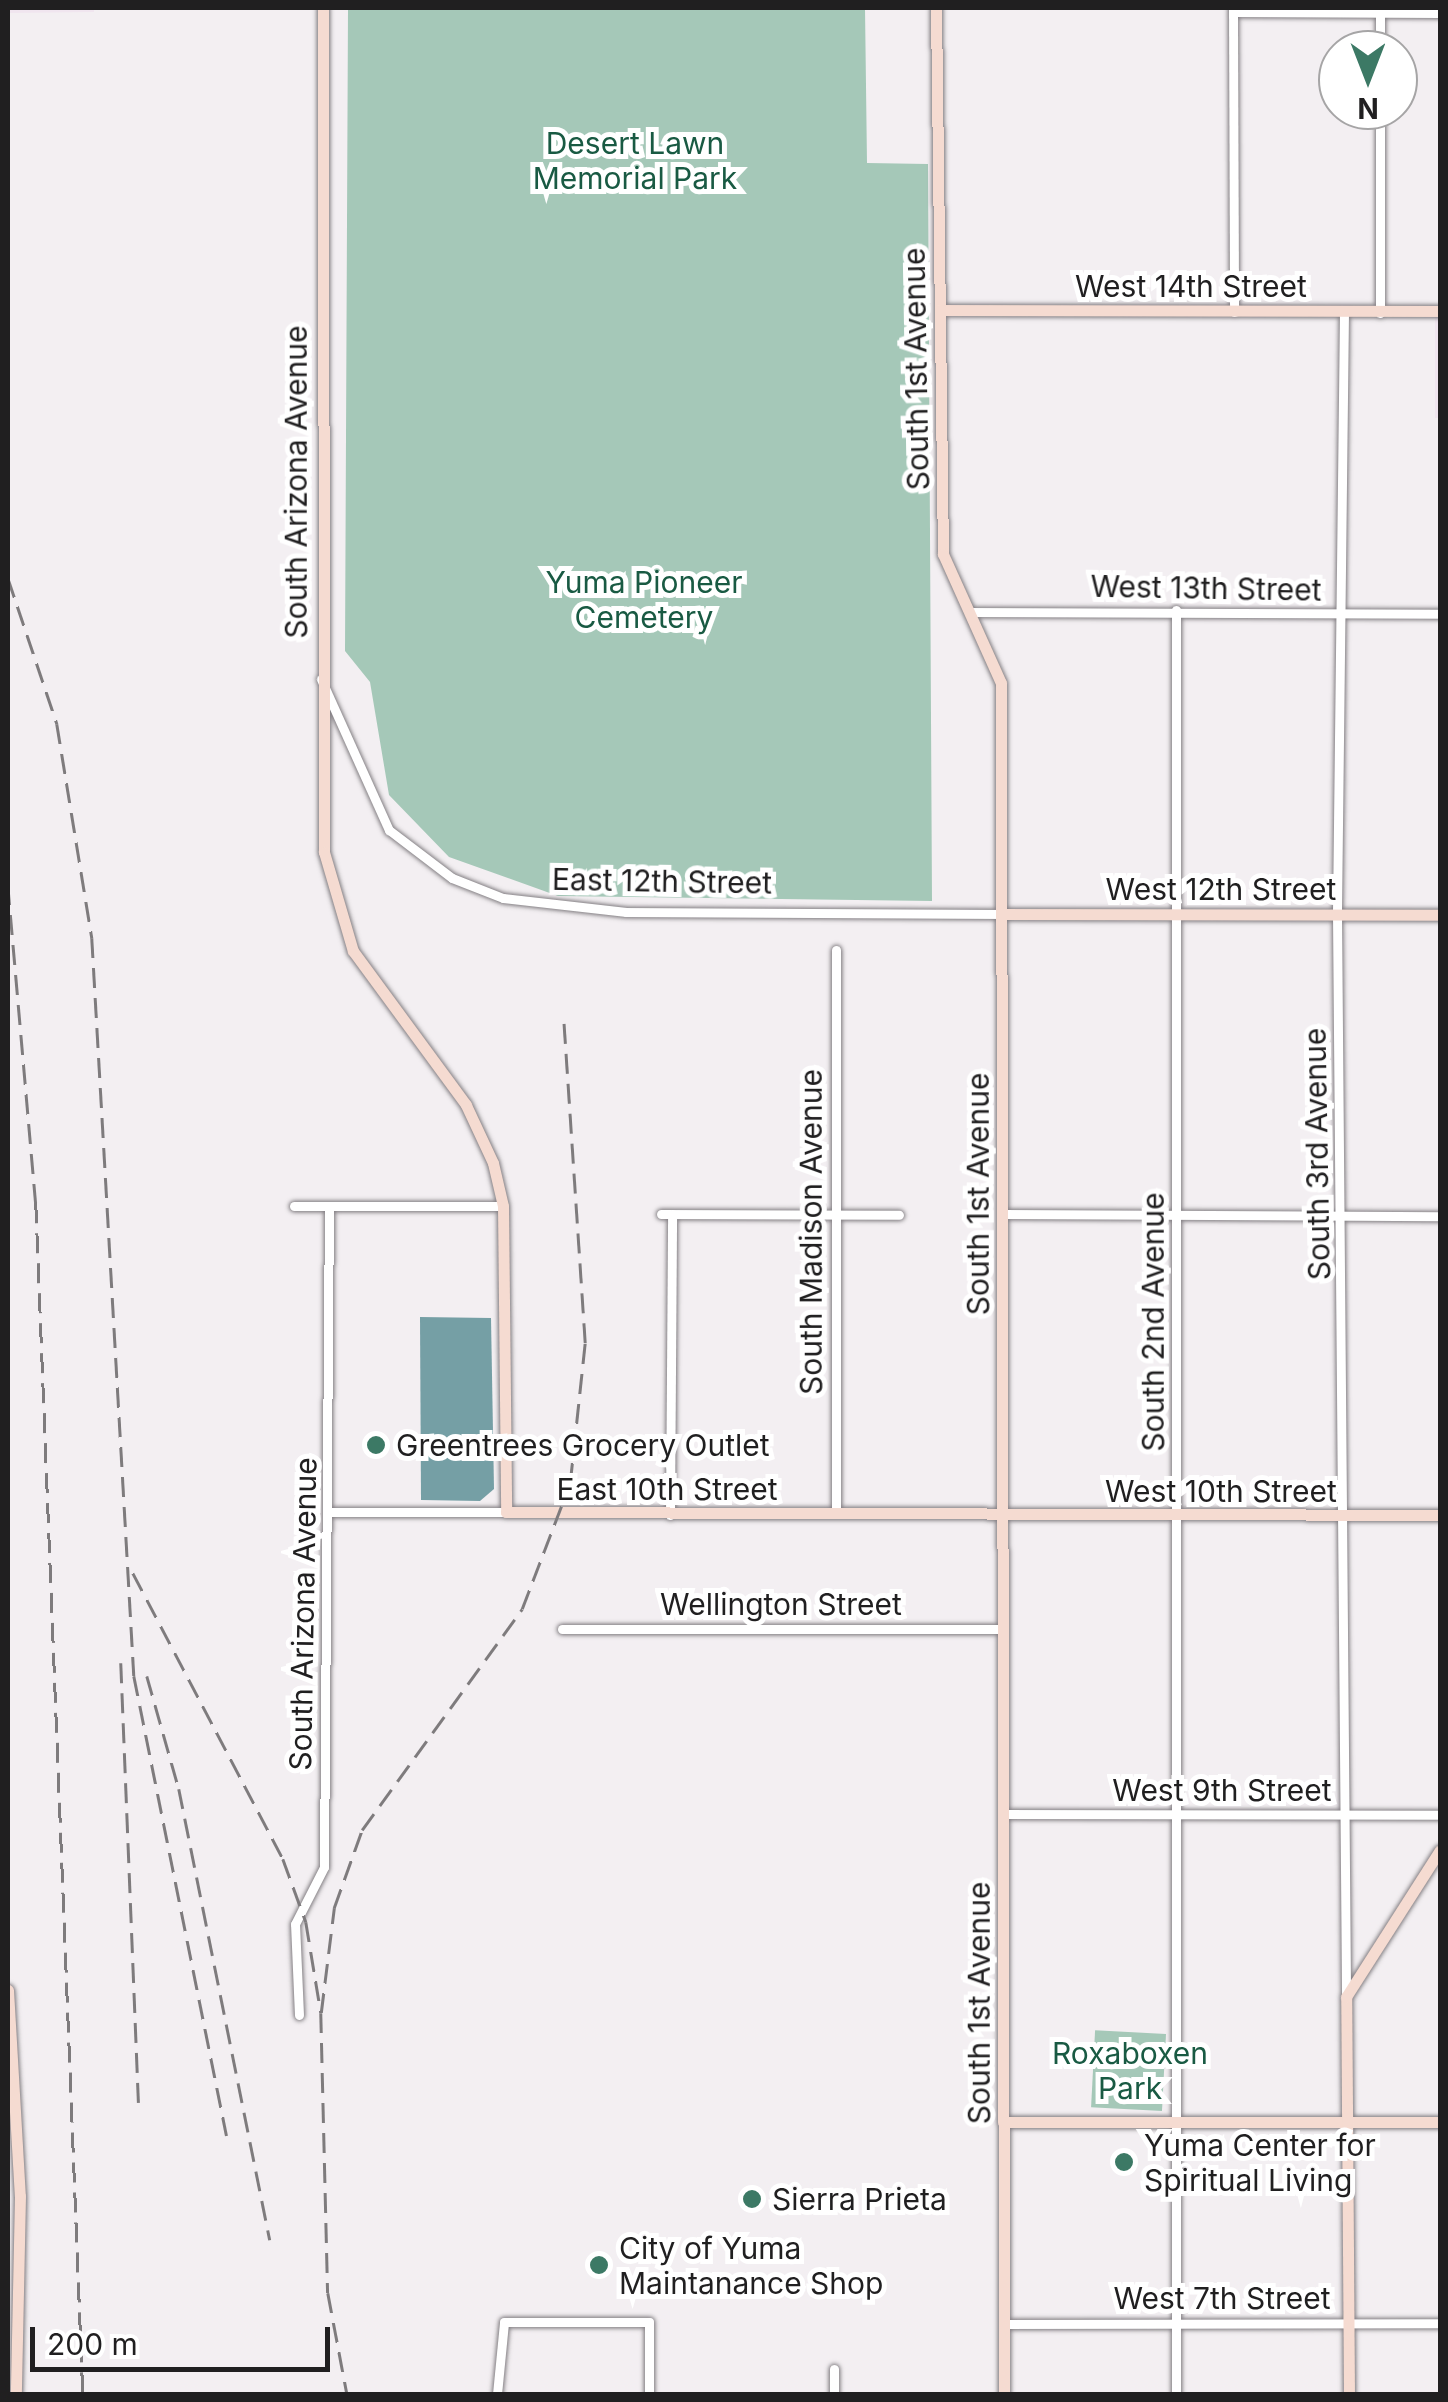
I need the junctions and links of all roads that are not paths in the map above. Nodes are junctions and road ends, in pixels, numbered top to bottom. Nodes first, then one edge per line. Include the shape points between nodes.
1 (323, 8) edge
2 (936, 8) edge
3 (1233, 10) edge
4 (1380, 14) junction
5 (1440, 14) edge
6 (1380, 30) edge
7 (1380, 130) edge
8 (940, 310) junction
9 (1440, 311) edge
10 (1234, 312) junction
11 (1344, 312) junction
12 (1380, 313) junction
13 (1176, 610) junction
14 (972, 612) junction
15 (1440, 614) edge
16 (1346, 615) junction
17 (322, 679) junction
18 (1001, 914) junction
19 (1176, 914) junction
20 (1338, 914) junction
21 (1440, 915) edge
22 (836, 950) dead end
23 (294, 1206) dead end
24 (329, 1206) junction
25 (503, 1206) junction
26 (1004, 1214) junction
27 (899, 1215) dead end
28 (1178, 1215) junction
29 (835, 1216) junction
30 (1344, 1216) junction
31 (1440, 1216) edge
32 (331, 1512) junction
33 (506, 1512) junction
34 (836, 1514) junction
35 (670, 1515) junction
36 (1440, 1515) edge
37 (1002, 1516) junction
38 (1178, 1516) junction
39 (1346, 1516) junction
40 (562, 1629) dead end
41 (1002, 1629) junction
42 (1004, 1814) junction
43 (1176, 1815) junction
44 (1344, 1815) junction
45 (1440, 1815) edge
46 (1440, 1850) edge
47 (8, 1990) edge
48 (1346, 1996) junction
49 (298, 2015) dead end
50 (1003, 2122) junction
51 (1177, 2122) junction
52 (1348, 2122) junction
53 (1440, 2122) edge
54 (1440, 2322) edge
55 (1176, 2323) junction
56 (1349, 2323) junction
57 (1004, 2324) junction
58 (834, 2369) dead end
59 (16, 2394) edge
60 (496, 2394) edge
61 (649, 2394) edge
62 (834, 2394) edge
63 (1004, 2394) edge
64 (1176, 2394) edge
65 (1350, 2394) edge

1 - 17 street, South Arizona Avenue
2 - 8 street, South 1st Avenue
3 - 4 street
3 - 10 street
4 - 5 street
4 - 6 street
7 - 12 street
8 - 10 street, West 14th Street
8 - 14 street, South 1st Avenue via 943,554
9 - 12 street, West 14th Street
10 - 11 street, West 14th Street
11 - 12 street, West 14th Street
11 - 16 street, South 3rd Avenue
13 - 14 street, West 13th Street
13 - 16 street, West 13th Street
13 - 19 street, South 2nd Avenue
14 - 18 street, South 1st Avenue via 1002,683
15 - 16 street, West 13th Street
16 - 20 street, South 3rd Avenue
17 - 18 street, East 12th Street via 389,830 452,878 504,898 626,912
17 - 25 street, South Arizona Avenue via 324,852 352,952 482,1132
18 - 19 street, West 12th Street
18 - 26 street, South 1st Avenue
19 - 20 street, West 12th Street
19 - 28 street, South 2nd Avenue
20 - 21 street, West 12th Street
20 - 30 street, South 3rd Avenue
22 - 29 street, South Madison Avenue
23 - 24 street
24 - 25 street
24 - 32 street, South Arizona Avenue
25 - 33 street
26 - 28 street
26 - 37 street, South 1st Avenue
27 - 29 street
28 - 30 street
28 - 38 street, South 2nd Avenue
29 - 34 street, South Madison Avenue
29 - 35 street via 666,1214
30 - 31 street
30 - 39 street, South 3rd Avenue
32 - 33 street, East 10th Street
32 - 49 street, South Arizona Avenue via 324,1867 295,1924
33 - 35 street, East 10th Street
34 - 35 street, East 10th Street
34 - 37 street, East 10th Street
36 - 39 street, West 10th Street
37 - 38 street, West 10th Street
37 - 41 street, South 1st Avenue
38 - 39 street, West 10th Street
38 - 43 street, South 2nd Avenue
39 - 44 street, South 3rd Avenue
40 - 41 street, Wellington Street
41 - 42 street, South 1st Avenue
42 - 43 street, West 9th Street
42 - 50 street, South 1st Avenue
43 - 44 street, West 9th Street
43 - 51 street, South 2nd Avenue
44 - 45 street, West 9th Street
44 - 48 street, South 3rd Avenue
46 - 48 street
47 - 59 street via 20,2196
48 - 52 street
50 - 51 street
50 - 57 street, South 1st Avenue
51 - 52 street
51 - 55 street, South 2nd Avenue
52 - 53 street
52 - 56 street
54 - 56 street, West 7th Street
55 - 56 street, West 7th Street
55 - 57 street, West 7th Street
55 - 64 street, South 2nd Avenue
56 - 65 street
57 - 63 street, South 1st Avenue
58 - 62 street
60 - 61 street via 504,2322 649,2322

